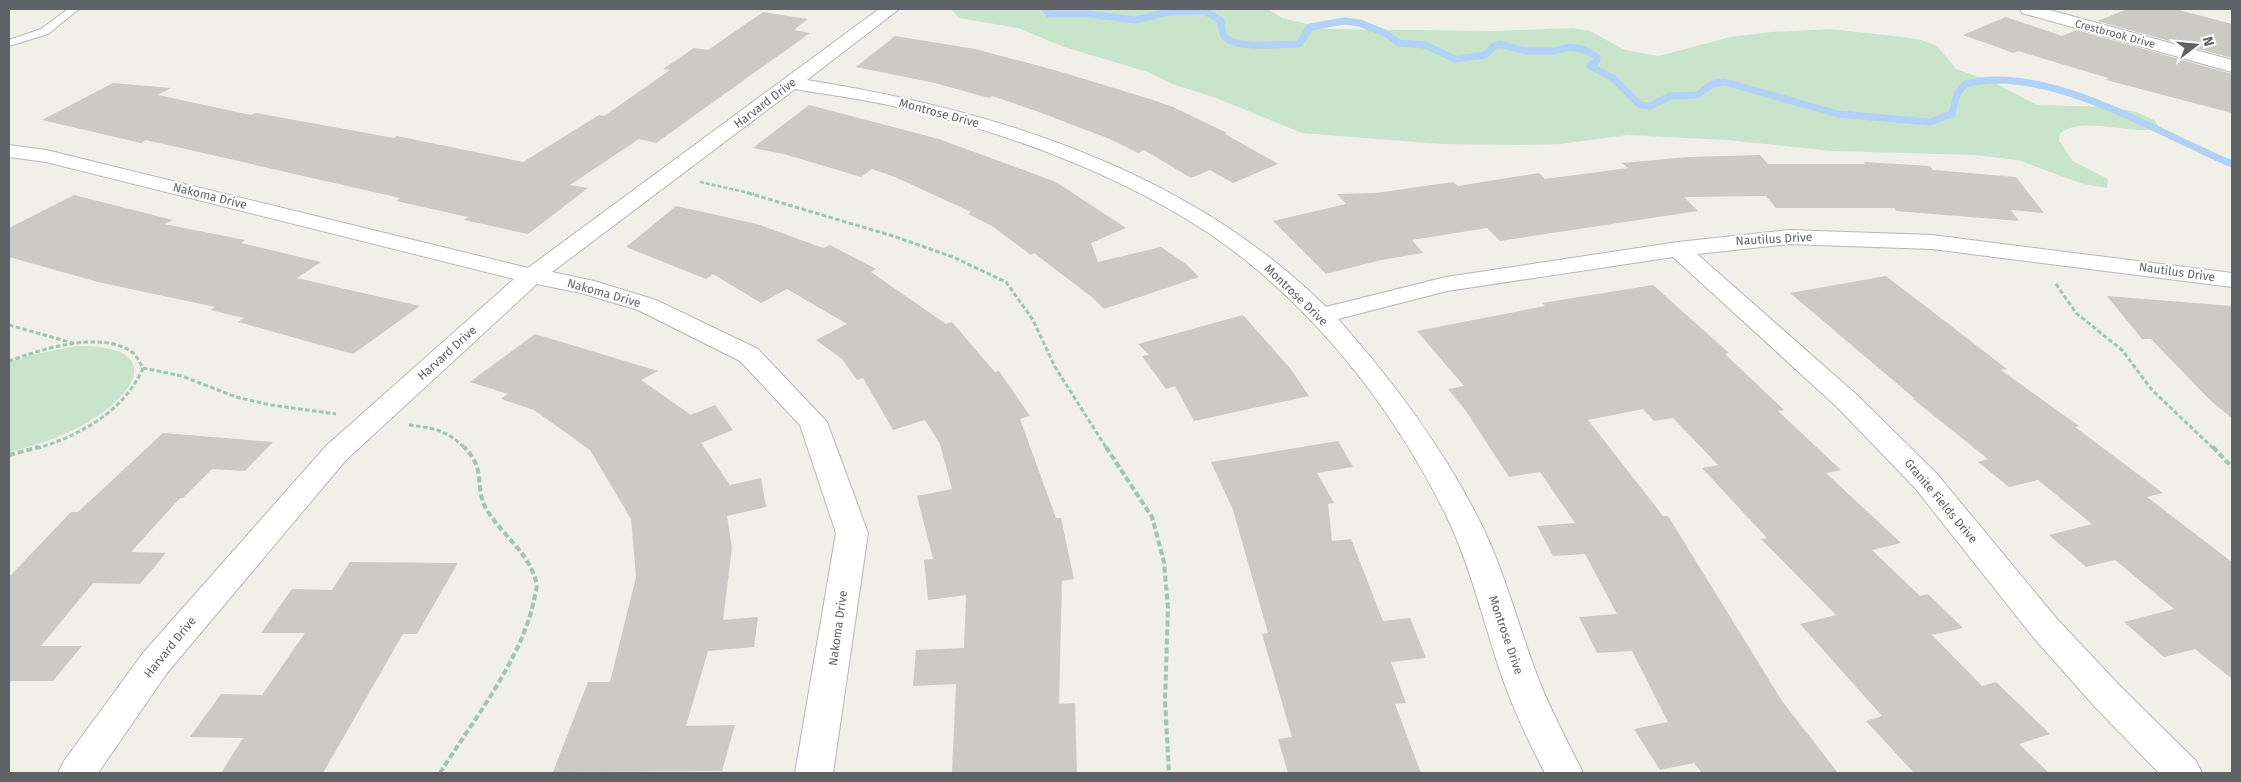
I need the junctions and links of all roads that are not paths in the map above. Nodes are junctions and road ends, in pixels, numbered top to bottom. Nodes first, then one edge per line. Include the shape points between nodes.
1 (74, 9) edge
2 (890, 9) edge
3 (2028, 9) edge
4 (9, 43) edge
5 (2232, 66) edge
6 (792, 82) junction
7 (9, 151) edge
8 (1678, 249) junction
9 (532, 276) junction
10 (2232, 280) edge
11 (1320, 316) junction
12 (76, 773) edge
13 (814, 773) edge
14 (1564, 773) edge
15 (2183, 773) edge

1 - 4 lane via 55,27
2 - 6 street, Harvard Drive
3 - 5 street, Crestbrook Drive
6 - 9 street, Harvard Drive
6 - 11 street, Montrose Drive via 898,101 1004,131 1107,171 1173,203 1227,235 1272,270
7 - 9 street, Nakoma Drive via 46,156
8 - 10 street, Nautilus Drive via 1789,237 1880,239 1990,248
8 - 11 street, Nautilus Drive via 1446,284
8 - 15 street, Granite Fields Drive via 1847,401 1926,480 2045,628
9 - 12 street, Harvard Drive via 336,453 155,663
9 - 13 street, Nakoma Drive via 585,286 648,305 749,355 813,422 852,534
11 - 14 street, Montrose Drive via 1380,385 1419,440 1462,516 1526,694

